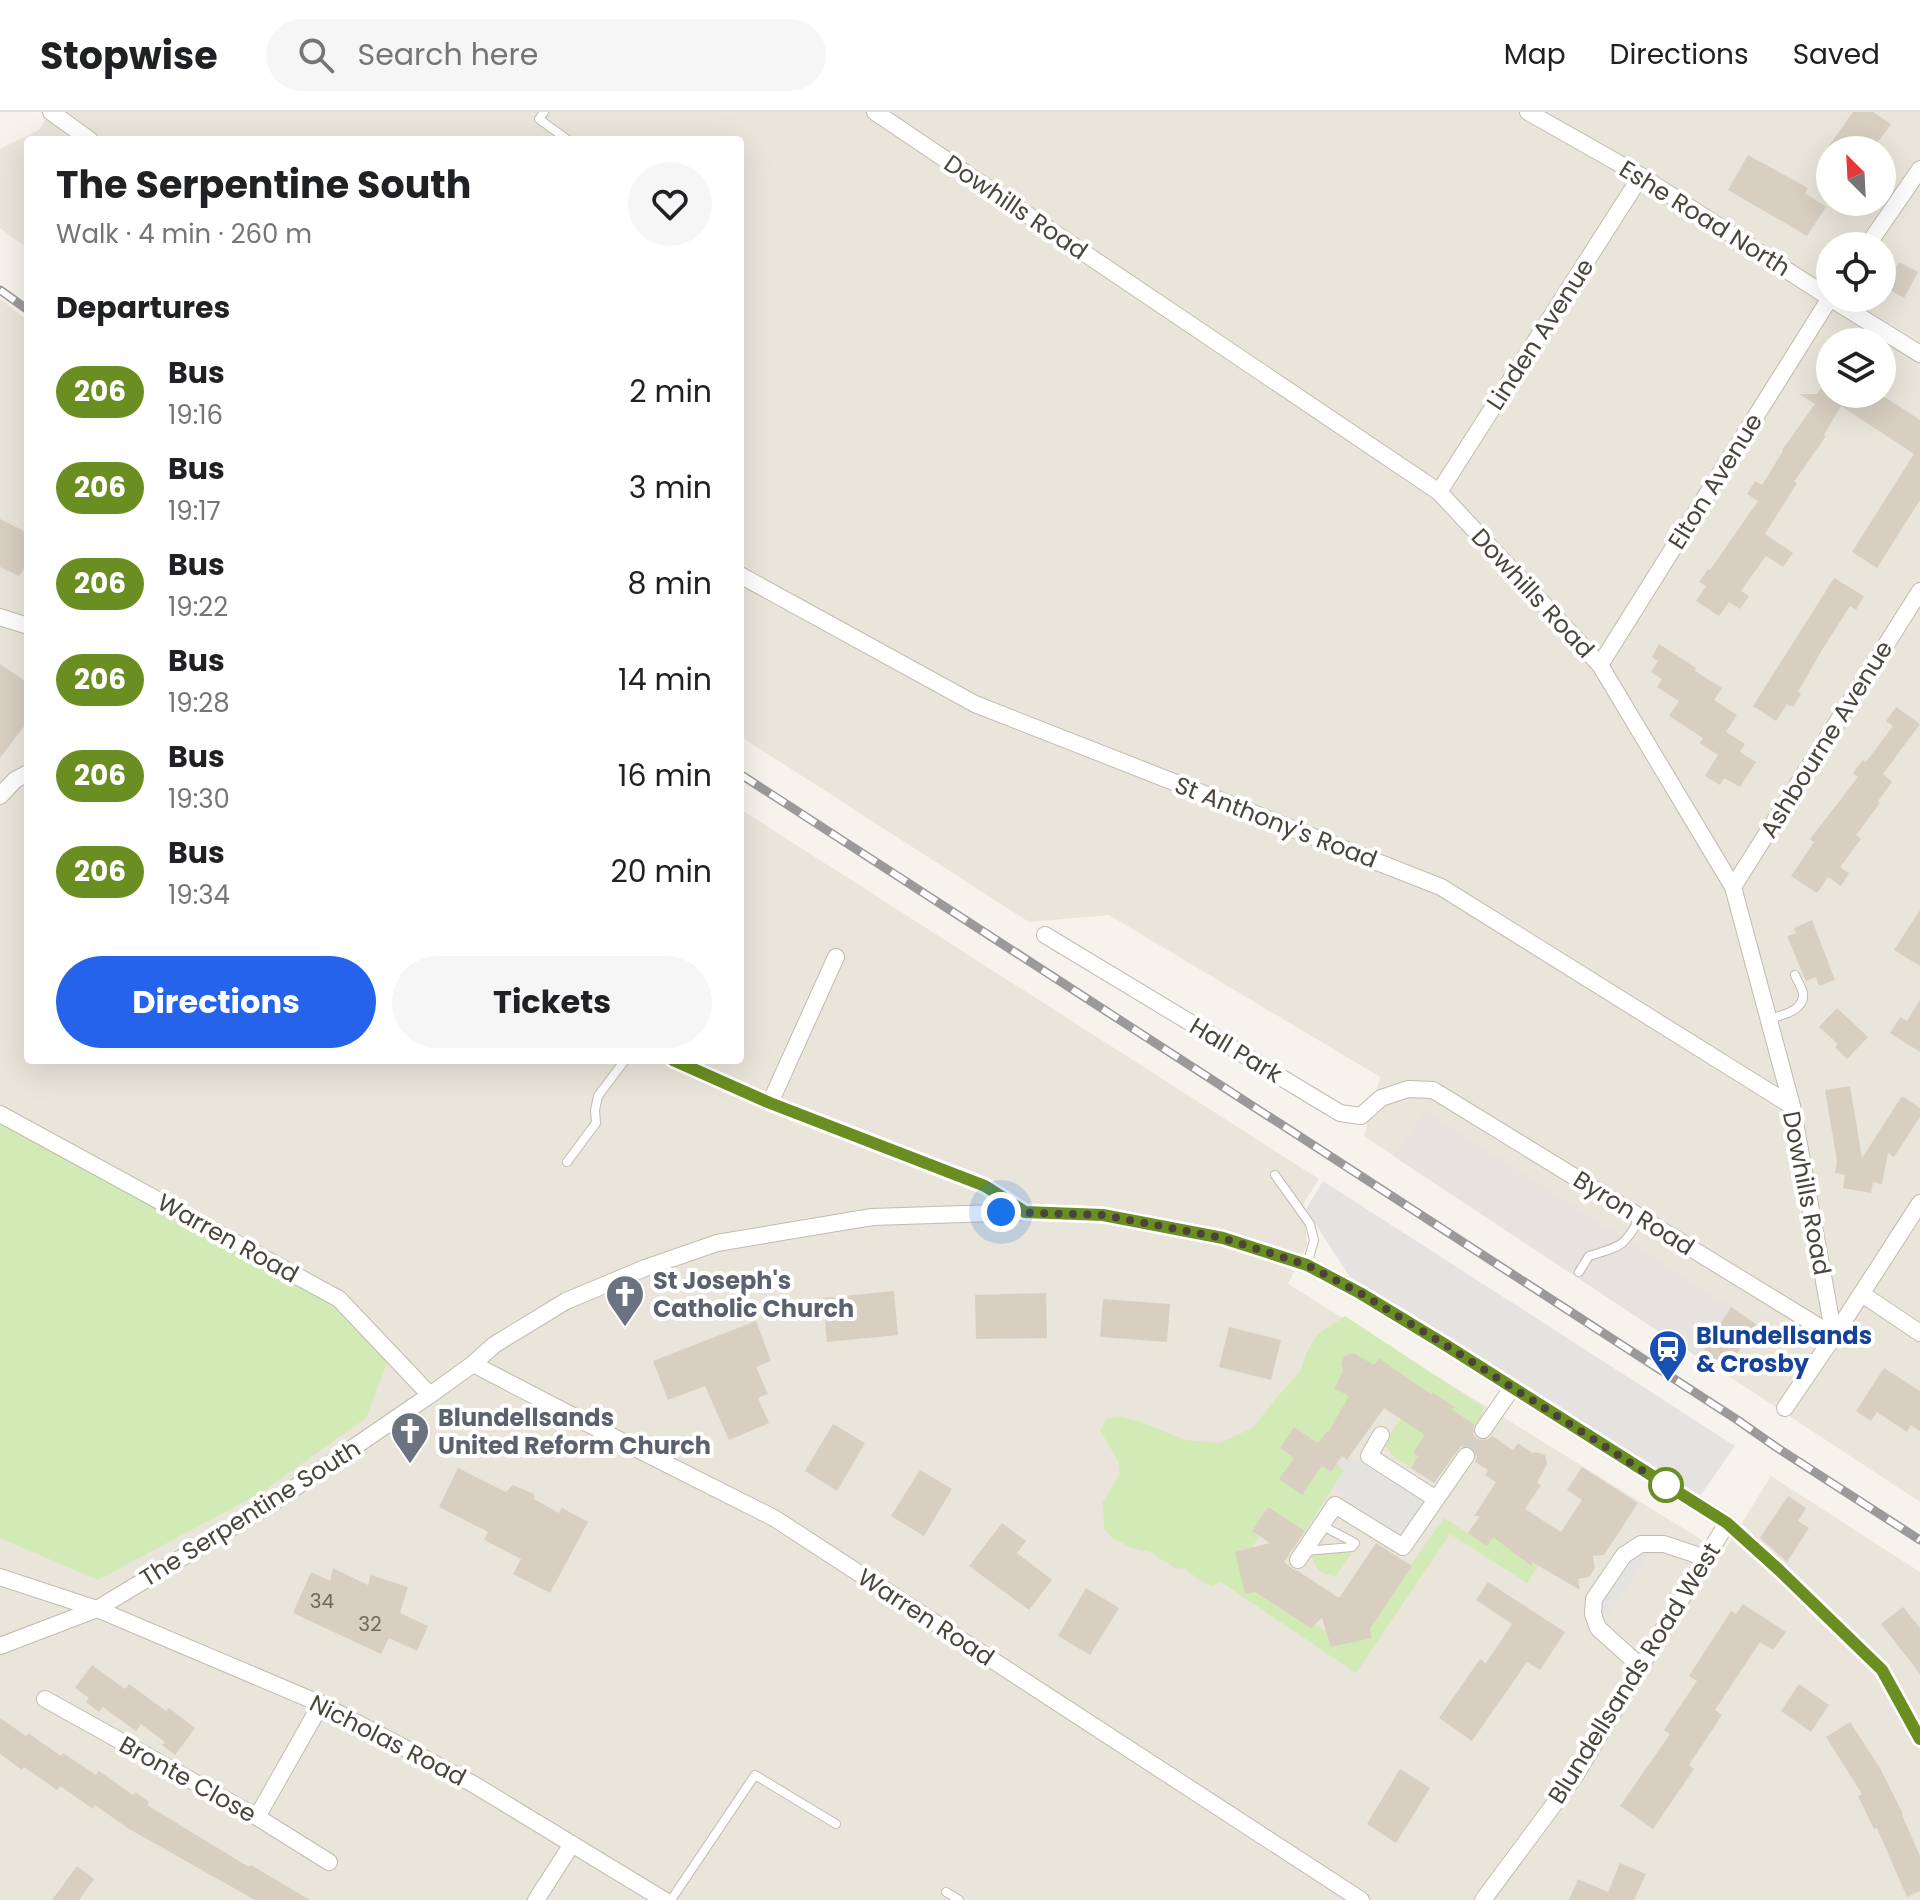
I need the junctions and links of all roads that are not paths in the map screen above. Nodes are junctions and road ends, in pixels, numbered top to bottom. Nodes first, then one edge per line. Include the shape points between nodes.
1 (51, 112) edge
2 (544, 112) edge
3 (875, 112) edge
4 (1528, 112) edge
5 (84, 136) edge
6 (562, 136) edge
7 (1920, 169) edge
8 (1641, 176) junction
9 (1877, 232) edge
10 (1816, 289) edge
11 (1821, 312) edge
12 (1852, 312) edge
13 (1920, 354) edge
14 (1439, 492) junction
15 (744, 577) edge
16 (1920, 591) edge
17 (0, 617) edge
18 (24, 625) edge
19 (1600, 665) junction
20 (24, 775) edge
21 (0, 796) edge
22 (1733, 887) junction
23 (1045, 935) dead end
24 (836, 957) dead end
25 (1795, 975) dead end
26 (1768, 1020) junction
27 (622, 1064) edge
28 (682, 1064) edge
29 (1433, 1090) joint
30 (770, 1103) junction
31 (1792, 1106) junction
32 (0, 1114) edge
33 (567, 1162) dead end
34 (1275, 1175) dead end
35 (1920, 1203) edge
36 (1025, 1212) junction
37 (1641, 1217) junction
38 (1307, 1265) junction
39 (1579, 1272) dead end
40 (1862, 1294) junction
41 (1920, 1333) edge
42 (1834, 1336) junction
43 (473, 1364) junction
44 (1512, 1388) junction
45 (430, 1395) junction
46 (1785, 1408) dead end
47 (1483, 1430) tunnel mouth
48 (1381, 1435) dead end
49 (1466, 1456) tunnel mouth
50 (1436, 1499) junction
51 (1727, 1523) junction
52 (1321, 1525) junction
53 (1301, 1556) joint
54 (1706, 1558) junction
55 (0, 1577) edge
56 (97, 1609) junction
57 (0, 1646) edge
58 (1641, 1667) junction
59 (45, 1699) dead end
60 (321, 1704) junction
61 (1920, 1739) edge
62 (257, 1817) junction
63 (836, 1824) dead end
64 (572, 1844) junction
65 (329, 1862) dead end
66 (946, 1892) dead end
67 (536, 1900) edge
68 (664, 1900) edge
69 (671, 1900) edge
70 (959, 1900) edge
71 (1361, 1900) edge
72 (1483, 1900) edge

1 - 5 street
2 - 6 lane via 539,119
3 - 14 street, Dowhills Road
4 - 8 street, Eshe Road North
7 - 9 street
8 - 10 street, Eshe Road North
8 - 14 street, Linden Avenue
11 - 19 street, Elton Avenue
12 - 13 street, Eshe Road North
14 - 19 street, Dowhills Road
15 - 31 street, St Anthony's Road via 975,704 1441,887
16 - 22 street, Ashbourne Avenue
17 - 18 street
19 - 22 street, Dowhills Road
20 - 21 street
22 - 26 street, Dowhills Road
23 - 29 street, Hall Park via 1340,1113 1361,1116 1381,1098 1408,1089
24 - 30 street
25 - 26 lane via 1801,1004
26 - 31 street, Dowhills Road
27 - 33 lane via 598,1096 596,1123
28 - 30 street
29 - 37 street, Byron Road
30 - 36 street via 985,1186
31 - 42 street, Dowhills Road
32 - 45 street, Warren Road via 339,1299
34 - 38 lane via 1310,1224 1314,1240
35 - 40 street
36 - 38 street, The Serpentine South via 1103,1215 1223,1238
36 - 43 street, The Serpentine South via 872,1217 717,1243 566,1301
37 - 39 lane via 1622,1243 1589,1256
37 - 42 street, Byron Road
38 - 44 street, The Serpentine South
40 - 41 street
40 - 42 street
42 - 46 street
43 - 45 street, The Serpentine South
43 - 71 street, Warren Road via 774,1518
44 - 47 street
44 - 51 street, The Serpentine South
45 - 56 street, The Serpentine South via 274,1502
48 - 50 street via 1369,1456
49 - 50 street
50 - 52 street via 1403,1547 1335,1505
51 - 54 street, Blundellsands Road West
51 - 61 street, The Serpentine South via 1882,1670
52 - 53 street
52 - 53 lane via 1355,1543
54 - 58 street, Blundellsands Road West
54 - 58 street via 1664,1544 1641,1544 1624,1555 1594,1599 1598,1628
55 - 56 street, Nicholas Road
56 - 57 street, The Serpentine South
56 - 60 street, Nicholas Road
58 - 72 street, Blundellsands Road West via 1575,1776
59 - 62 street, Bronte Close
60 - 62 street
60 - 64 street, Nicholas Road via 473,1784
62 - 65 street, Bronte Close
63 - 69 lane via 755,1775
64 - 67 street
64 - 68 street, Nicholas Road
66 - 70 lane

